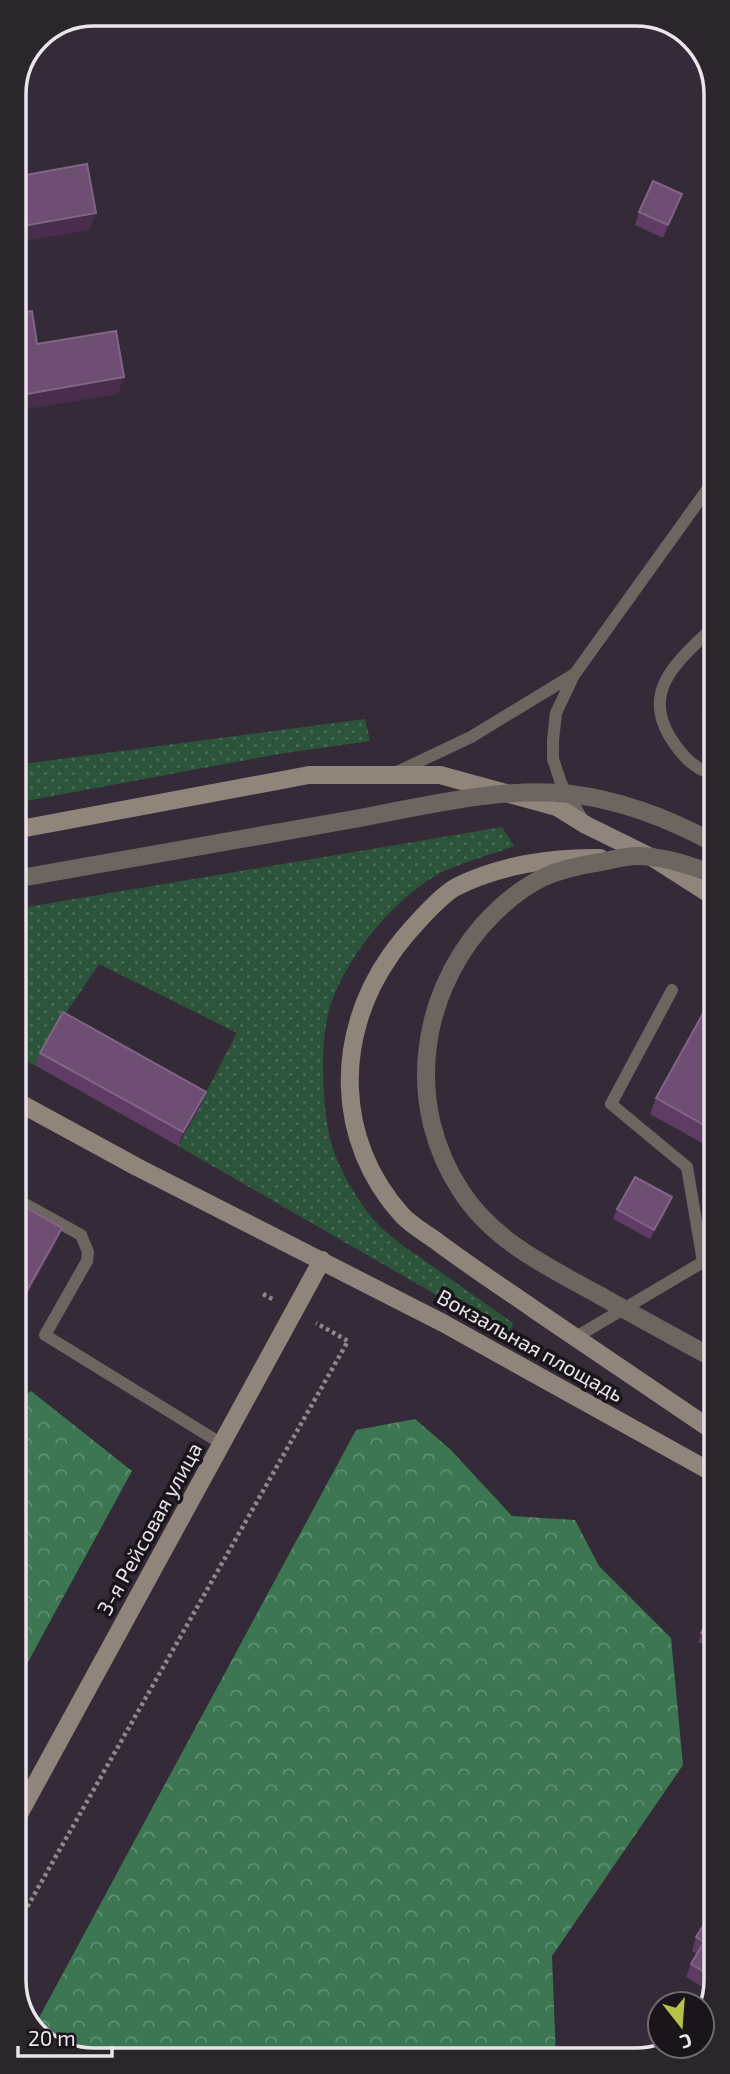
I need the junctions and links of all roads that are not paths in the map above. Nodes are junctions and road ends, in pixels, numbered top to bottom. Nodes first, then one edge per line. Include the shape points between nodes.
1 (704, 494) edge
2 (704, 636) edge
3 (574, 675) junction
4 (704, 771) edge
5 (394, 774) junction
6 (586, 825) junction
7 (26, 828) edge
8 (704, 839) edge
9 (653, 858) junction
10 (704, 871) edge
11 (26, 877) edge
12 (704, 891) edge
13 (672, 990) dead end
14 (26, 1106) edge
15 (26, 1205) edge
16 (704, 1243) edge
17 (322, 1260) junction
18 (704, 1268) edge
19 (576, 1337) junction
20 (704, 1353) edge
21 (704, 1424) edge
22 (222, 1444) junction
23 (704, 1468) edge
24 (26, 1802) edge

1 - 3 lane
2 - 4 lane via 666,676 659,713 680,754
3 - 5 lane via 471,737
3 - 6 lane via 556,713 554,759 561,783
5 - 6 main road via 467,781 557,807
5 - 7 main road via 309,775
6 - 9 main road
8 - 11 street, bridge via 620,804 569,794 523,793
9 - 12 main road
9 - 19 main road via 571,858 515,867 454,888 409,933 377,977 350,1060 352,1118 370,1170 386,1195 404,1217
10 - 20 street, bridge via 637,856 560,871 511,898 473,936 445,982 431,1026 425,1080 431,1124 449,1170 489,1226 538,1262
13 - 16 lane via 611,1104 687,1167
14 - 17 main road, Вокзальная площадь
15 - 22 lane via 81,1235 88,1252 45,1335
17 - 22 main road, 3-я Рейсовая улица
17 - 23 main road, Вокзальная площадь
18 - 19 lane
19 - 21 main road
22 - 24 main road, 3-я Рейсовая улица

